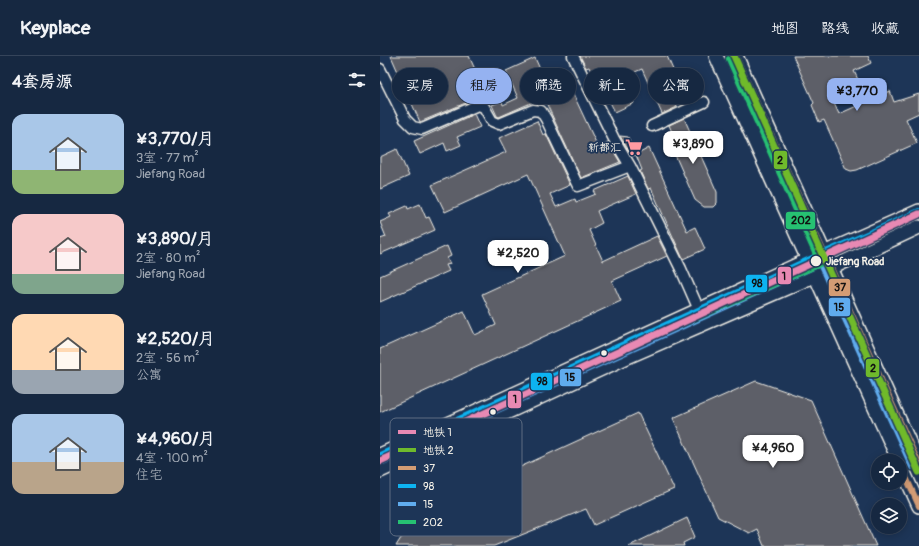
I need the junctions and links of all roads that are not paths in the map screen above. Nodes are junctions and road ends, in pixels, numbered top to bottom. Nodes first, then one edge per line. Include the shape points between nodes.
1 (573, 56) edge
2 (716, 56) edge
3 (736, 56) edge
4 (380, 69) edge
5 (700, 104) edge
6 (652, 126) dead end
7 (630, 166) junction
8 (919, 211) edge
9 (919, 227) edge
10 (824, 253) junction
11 (808, 260) junction
12 (831, 268) junction
13 (814, 276) junction
14 (699, 310) junction
15 (461, 418) edge
16 (495, 418) edge
17 (390, 450) edge
18 (895, 454) edge
19 (380, 455) edge
20 (919, 464) edge
21 (390, 466) edge
22 (380, 471) edge
23 (907, 479) edge
24 (919, 506) edge

1 - 7 street
2 - 11 main road
3 - 10 main road
4 - 7 street via 404,120 413,128 422,129 478,105 484,107 492,121 499,124 533,110 541,111 578,186
5 - 6 street
7 - 14 street
8 - 10 main road
9 - 12 main road
10 - 11 main road
10 - 12 main road
11 - 13 main road
11 - 14 main road
12 - 13 main road
12 - 20 main road
13 - 16 main road
13 - 18 main road
14 - 15 main road
17 - 19 main road
21 - 22 main road
23 - 24 main road

